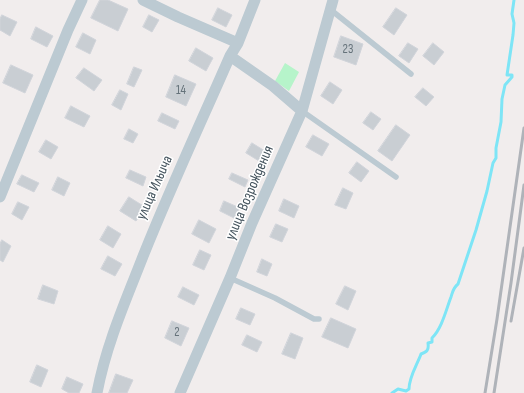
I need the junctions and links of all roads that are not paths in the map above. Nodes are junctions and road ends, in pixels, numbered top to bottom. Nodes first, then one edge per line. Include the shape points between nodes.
1 (82, 0) edge
2 (142, 0) edge
3 (255, 0) edge
4 (332, 5) edge
5 (238, 43) junction
6 (230, 56) junction
7 (411, 74) dead end
8 (302, 111) junction
9 (396, 177) dead end
10 (0, 197) edge
11 (230, 278) junction
12 (319, 319) dead end
13 (97, 393) edge
14 (180, 393) edge

1 - 10 street
2 - 5 street
3 - 5 street, улица Ильича
4 - 7 lane
4 - 8 street, улица Возрождения
5 - 6 street, улица Ильича
6 - 8 street via 273,86
6 - 13 street, улица Ильича via 157,220 101,371
8 - 9 lane
8 - 11 street, улица Возрождения
11 - 12 lane via 314,319
11 - 14 street, улица Возрождения

